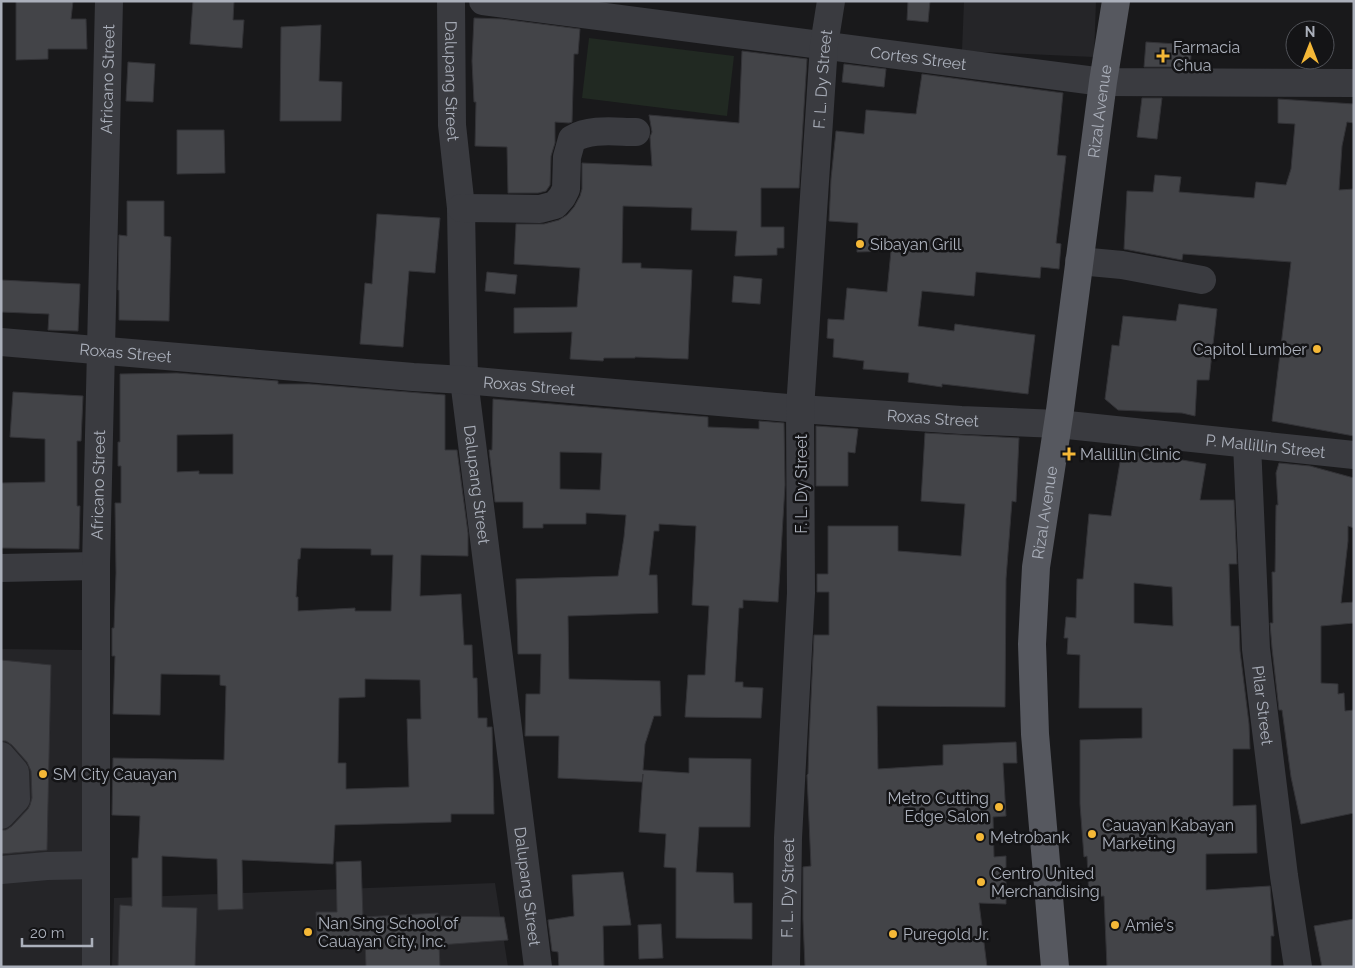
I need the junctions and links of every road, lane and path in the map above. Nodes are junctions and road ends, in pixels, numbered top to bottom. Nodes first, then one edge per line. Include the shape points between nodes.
1 (109, 1) edge
2 (451, 1) edge
3 (484, 1) edge
4 (831, 1) edge
5 (1116, 1) edge
6 (824, 45) junction
7 (1103, 82) junction
8 (1354, 83) edge
9 (636, 132) dead end
10 (461, 208) junction
11 (1079, 261) junction
12 (1202, 280) dead end
13 (1, 342) edge
14 (101, 350) junction
15 (464, 380) junction
16 (800, 409) junction
17 (1058, 424) junction
18 (1247, 444) junction
19 (1354, 455) edge
20 (96, 566) junction
21 (1, 568) edge
22 (1, 756) edge
23 (1, 815) edge
24 (96, 865) junction
25 (1, 870) edge
26 (96, 967) edge
27 (538, 967) edge
28 (786, 967) edge
29 (1055, 967) edge
30 (1298, 967) edge

1 - 14 street, Africano Street
2 - 10 street, Dalupang Street via 452,125
3 - 6 street, Cortes Street
4 - 6 street, F. L. Dy Street
5 - 7 main road, Rizal Avenue
6 - 7 street, Cortes Street
6 - 16 street, F. L. Dy Street
7 - 8 street, Cortes Street
7 - 11 main road, Rizal Avenue
9 - 10 street via 598,131 572,139 567,157 566,189 555,205 540,209
10 - 15 street, Dalupang Street
11 - 12 street via 1122,265
11 - 17 main road, Rizal Avenue
13 - 14 street, Roxas Street
14 - 15 street, Roxas Street
14 - 20 street, Africano Street
15 - 16 street, Roxas Street
15 - 27 street, Dalupang Street
16 - 17 street, Roxas Street
16 - 28 street, F. L. Dy Street via 801,593 788,838
17 - 18 street, P. Mallillin Street
17 - 29 main road, Rizal Avenue via 1036,568 1032,644 1035,734
18 - 19 street, P. Mallillin Street
18 - 30 street, Pilar Street via 1256,649
20 - 21 street
20 - 24 street, Africano Street
22 - 23 street via 15,772 16,799
24 - 25 street
24 - 26 street, Africano Street

